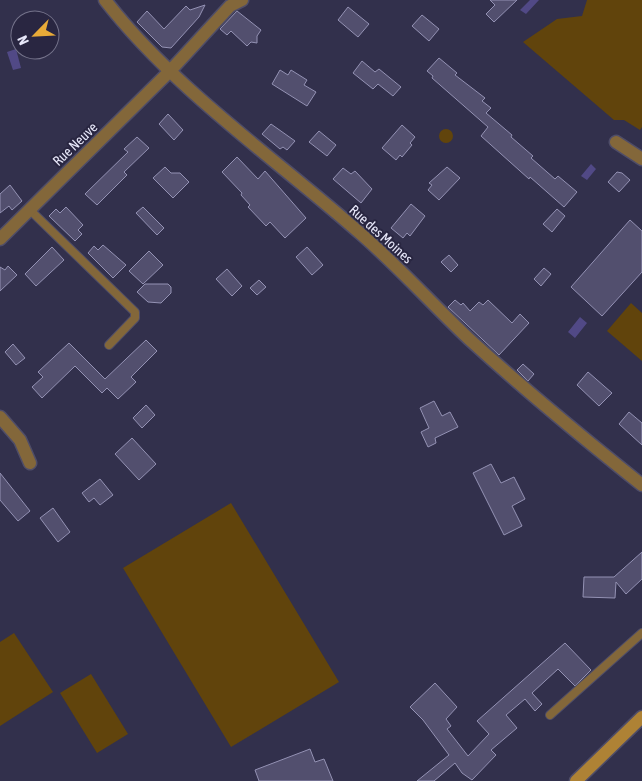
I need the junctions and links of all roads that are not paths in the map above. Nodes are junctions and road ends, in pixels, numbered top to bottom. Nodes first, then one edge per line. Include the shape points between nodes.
1 (105, 0) edge
2 (242, 0) edge
3 (170, 71) junction
4 (616, 142) dead end
5 (642, 159) edge
6 (29, 209) junction
7 (0, 239) edge
8 (109, 345) dead end
9 (0, 417) edge
10 (30, 462) dead end
11 (642, 485) edge
12 (642, 633) edge
13 (550, 715) dead end
14 (642, 717) edge
15 (576, 781) edge

1 - 3 street, Rue des Moines
2 - 3 street, Rue Neuve via 230,6
3 - 6 street, Rue Neuve
3 - 11 street, Rue des Moines via 381,252 469,338 563,422
4 - 5 street
6 - 7 street, Rue Neuve
6 - 8 lane via 134,312 135,318
9 - 10 street via 20,440
12 - 13 lane
14 - 15 main road

